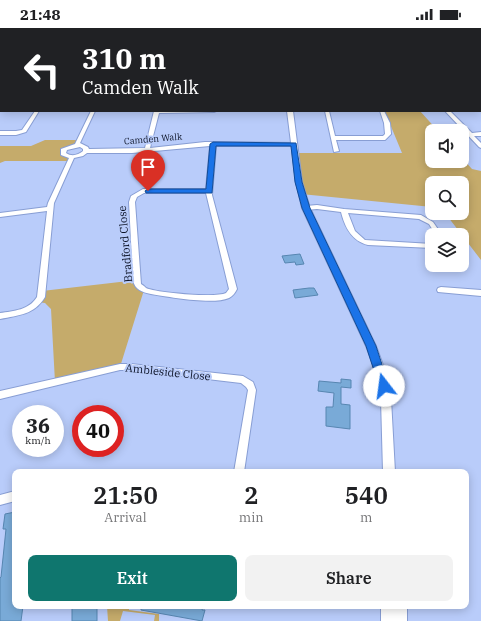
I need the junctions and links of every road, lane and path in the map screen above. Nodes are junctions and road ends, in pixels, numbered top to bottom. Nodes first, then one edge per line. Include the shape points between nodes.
1 (36, 112) edge
2 (93, 112) edge
3 (157, 112) edge
4 (290, 112) edge
5 (327, 112) edge
6 (382, 112) edge
7 (448, 112) edge
8 (0, 133) edge
9 (481, 134) edge
10 (471, 135) junction
11 (333, 138) junction
12 (213, 144) junction
13 (294, 144) junction
14 (78, 145) junction
15 (481, 146) edge
16 (147, 150) junction
17 (86, 151) junction
18 (336, 151) dead end
19 (72, 157) junction
20 (209, 191) junction
21 (306, 208) junction
22 (50, 209) junction
23 (344, 211) junction
24 (0, 214) edge
25 (434, 228) edge
26 (425, 246) edge
27 (441, 290) dead end
28 (481, 293) edge
29 (0, 316) edge
30 (0, 395) edge
31 (239, 469) edge
32 (389, 469) edge
33 (12, 497) edge
34 (0, 500) edge
35 (388, 609) edge
36 (400, 609) edge
37 (388, 621) edge
38 (400, 621) edge

1 - 8 street via 24,131
2 - 14 street
3 - 16 street
4 - 13 street
5 - 11 street
6 - 11 street via 387,123 386,137
7 - 10 street
9 - 10 street
10 - 15 street
11 - 18 street
12 - 13 street, Camden Walk
12 - 16 street, Camden Walk
12 - 20 street, Bradford Close
13 - 21 street via 299,182
14 - 17 street via 83,146
14 - 19 street via 69,146 63,151 66,156
16 - 17 street, Camden Walk
17 - 19 street via 82,155
19 - 22 street
20 - 20 street, Bradford Close via 233,285 231,294 211,298 144,290 137,280 132,202 134,196 143,191
21 - 23 street
21 - 32 street via 379,366 386,399
22 - 24 street
22 - 29 street via 42,291 38,302 27,310
23 - 25 street via 421,217
23 - 26 street via 350,227 361,241
27 - 28 street
30 - 31 street, Ambleside Close via 120,367 243,380 252,390
33 - 34 street
35 - 37 street
36 - 38 street

